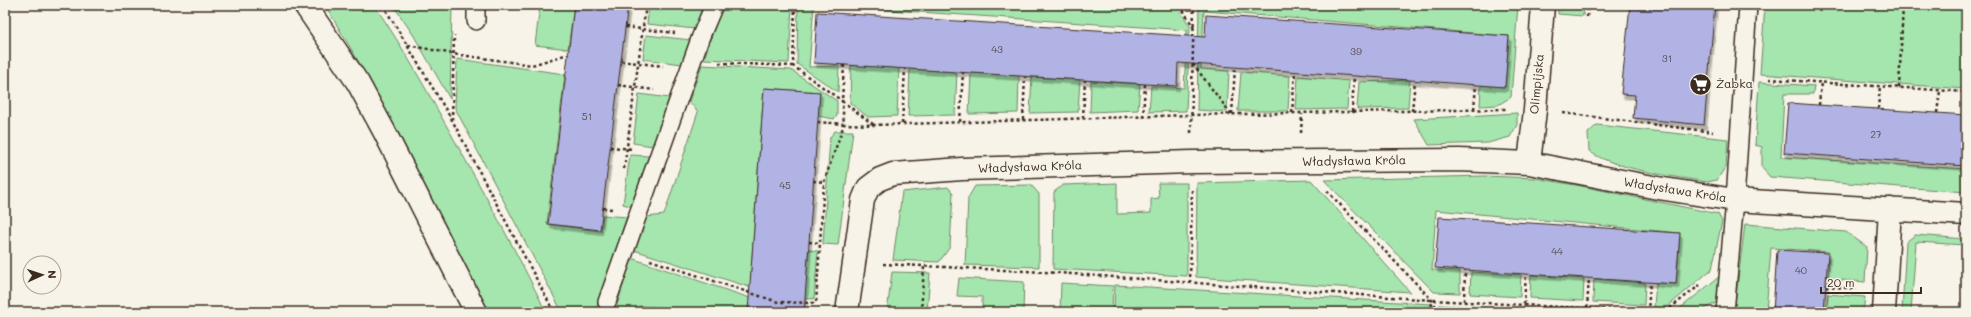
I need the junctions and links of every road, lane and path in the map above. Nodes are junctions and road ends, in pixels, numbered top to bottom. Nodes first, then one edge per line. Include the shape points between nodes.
1 (305, 5) edge
2 (383, 5) edge
3 (646, 5) edge
4 (714, 5) edge
5 (795, 5) edge
6 (1180, 5) edge
7 (1543, 5) edge
8 (1588, 5) edge
9 (1748, 5) edge
10 (1903, 5) edge
11 (1960, 5) edge
12 (1966, 9) edge
13 (1587, 18) dead end
14 (625, 27) dead end
15 (1194, 28) dead end
16 (643, 29) junction
17 (454, 33) dead end
18 (701, 36) junction
19 (408, 45) junction
20 (453, 54) junction
21 (568, 54) dead end
22 (621, 61) dead end
23 (692, 61) junction
24 (639, 63) junction
25 (1193, 63) dead end
26 (844, 65) dead end
27 (793, 66) junction
28 (1235, 68) dead end
29 (905, 69) dead end
30 (963, 72) dead end
31 (1295, 72) dead end
32 (1354, 76) dead end
33 (1025, 77) dead end
34 (1743, 78) junction
35 (1085, 80) dead end
36 (1415, 81) dead end
37 (1820, 82) junction
38 (1146, 84) dead end
39 (618, 85) dead end
40 (1476, 85) dead end
41 (1880, 86) junction
42 (636, 88) junction
43 (1899, 88) junction
44 (1940, 90) junction
45 (1966, 92) edge
46 (681, 93) junction
47 (842, 101) junction
48 (1819, 105) dead end
49 (1474, 109) junction
50 (1878, 109) dead end
51 (1535, 110) junction
52 (1412, 111) junction
53 (1352, 112) junction
54 (1292, 113) junction
55 (1937, 113) dead end
56 (1232, 114) junction
57 (1302, 114) junction
58 (1191, 115) dead end
59 (1143, 117) dead end
60 (1083, 118) dead end
61 (452, 120) junction
62 (1023, 120) dead end
63 (818, 122) dead end
64 (960, 122) dead end
65 (902, 124) dead end
66 (874, 125) dead end
67 (1739, 140) junction
68 (1300, 162) junction
69 (1529, 163) junction
70 (624, 171) dead end
71 (813, 181) dead end
72 (824, 182) dead end
73 (1735, 200) junction
74 (1890, 209) junction
75 (1966, 214) edge
76 (809, 242) dead end
77 (820, 243) dead end
78 (820, 247) dead end
79 (854, 262) junction
80 (924, 268) junction
81 (1465, 270) dead end
82 (1526, 274) dead end
83 (1589, 278) dead end
84 (1650, 282) dead end
85 (1826, 286) dead end
86 (1860, 289) dead end
87 (1432, 300) junction
88 (1464, 301) junction
89 (608, 302) dead end
90 (1524, 304) junction
91 (1587, 308) junction
92 (476, 312) edge
93 (554, 312) edge
94 (847, 312) edge
95 (920, 312) edge
96 (1431, 312) edge
97 (1439, 312) edge
98 (1648, 312) edge
99 (1652, 312) edge
100 (1725, 312) edge
101 (1884, 312) edge

1 - 92 street via 358,83
2 - 19 path
3 - 16 path
4 - 18 lane
5 - 27 path
6 - 15 path
7 - 51 street, Olimpijska
8 - 13 path
9 - 34 lane
10 - 43 path
11 - 12 path
14 - 16 path
16 - 18 path
16 - 24 path
17 - 20 path
18 - 23 lane
19 - 20 path
19 - 61 path
20 - 21 path via 532,65
20 - 61 path
22 - 24 path
23 - 27 path
23 - 46 lane
24 - 42 path
25 - 56 path
26 - 47 path
27 - 47 path
28 - 56 path
29 - 65 path
30 - 64 path
31 - 54 path
32 - 53 path
33 - 62 path
34 - 37 path
34 - 67 lane
35 - 60 path
36 - 52 path
37 - 41 path
37 - 48 path
38 - 59 path
39 - 42 path
40 - 49 path
41 - 43 path
41 - 50 path
42 - 46 path
42 - 70 path
43 - 44 path
44 - 45 path
44 - 55 path
46 - 89 lane
47 - 63 path via 844,124
47 - 66 path
49 - 51 path
49 - 52 path
51 - 67 path via 1724,134
51 - 69 street, Olimpijska
52 - 53 path
53 - 57 path
54 - 56 path
54 - 57 path
56 - 58 path
57 - 68 path
61 - 93 path
67 - 73 lane
68 - 69 street, Władysława Króla via 1401,160
68 - 79 street, Władysława Króla via 1192,162 962,169 893,174 868,188 863,200
68 - 87 path
69 - 73 street, Władysława Króla
71 - 72 path
73 - 74 street, Władysława Króla
73 - 100 lane
74 - 75 street, Władysława Króla
74 - 101 street
76 - 77 path
78 - 79 path via 838,248
79 - 80 path
79 - 94 street, Władysława Króla
80 - 87 path via 1045,272
80 - 95 path
81 - 88 path
82 - 90 path
83 - 91 path
84 - 98 path
85 - 86 path
87 - 88 path
87 - 96 path
87 - 97 path
88 - 90 path
90 - 91 path
91 - 98 path
98 - 99 path

